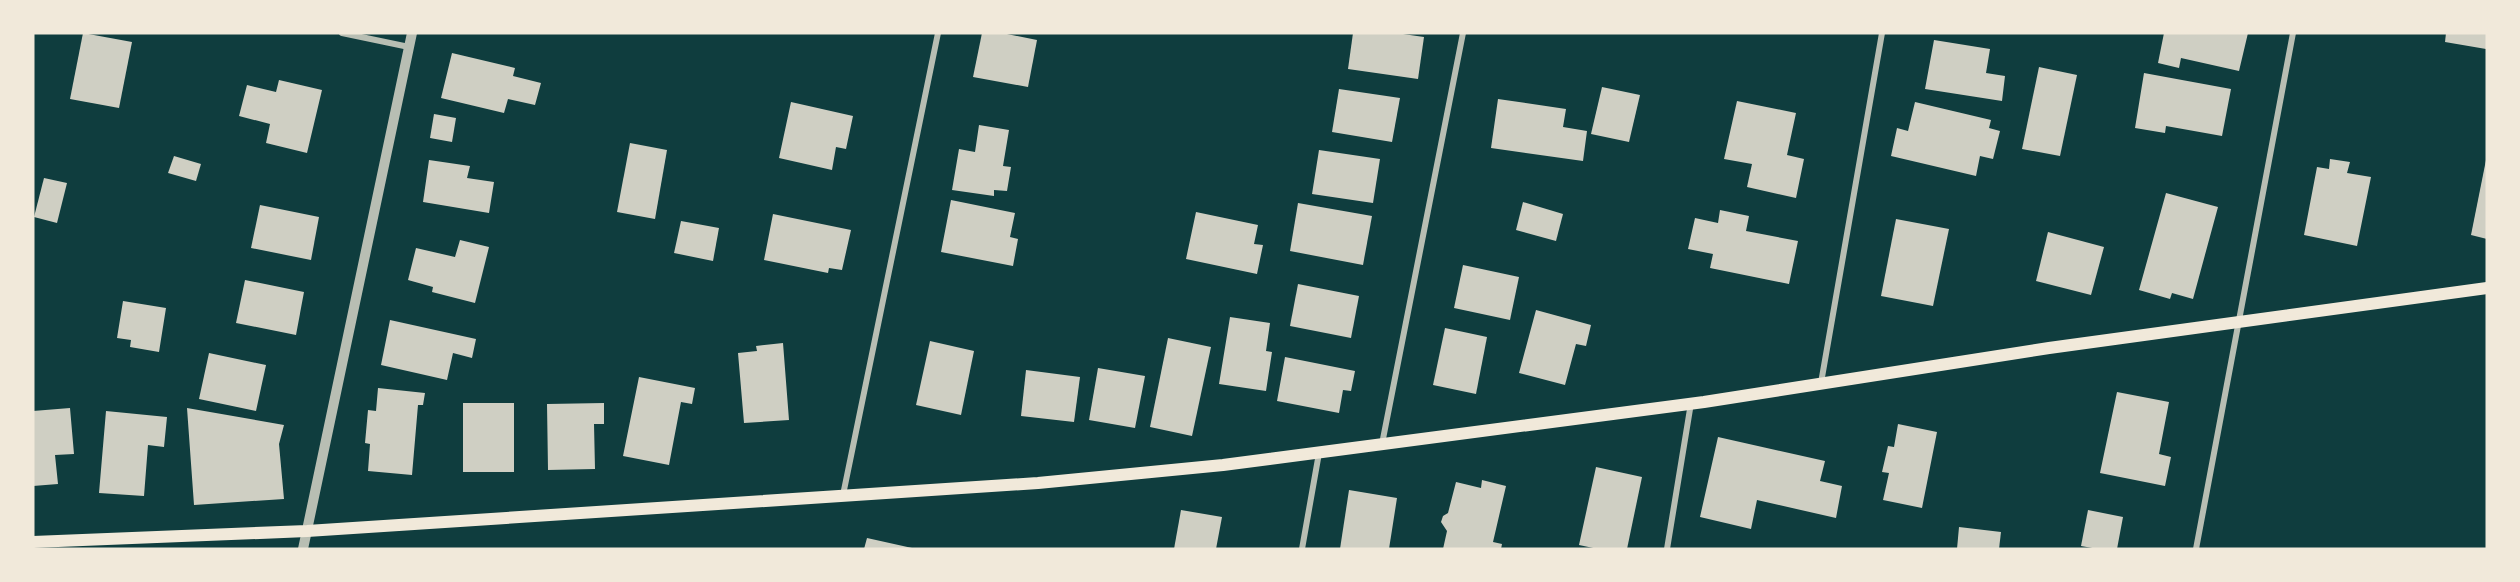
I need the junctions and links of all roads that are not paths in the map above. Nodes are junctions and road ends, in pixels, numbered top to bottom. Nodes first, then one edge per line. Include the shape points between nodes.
1 (342, 33) edge
2 (412, 33) edge
3 (938, 33) edge
4 (1463, 33) edge
5 (1882, 33) edge
6 (2293, 33) edge
7 (409, 47) junction
8 (2487, 288) edge
9 (2240, 324) junction
10 (1821, 383) junction
11 (1691, 403) junction
12 (1382, 444) junction
13 (1319, 453) junction
14 (843, 496) junction
15 (307, 531) junction
16 (33, 542) edge
17 (303, 549) edge
18 (1302, 549) edge
19 (1667, 549) edge
20 (2196, 549) edge

1 - 7 street
2 - 7 street
3 - 14 street
4 - 12 street
5 - 10 street
6 - 9 street
7 - 15 street
8 - 9 main road
9 - 10 main road
9 - 20 street
10 - 11 main road
11 - 12 main road
11 - 19 street
12 - 13 main road
13 - 14 main road via 1038,483
13 - 18 street
14 - 15 main road
15 - 16 main road
15 - 17 street

